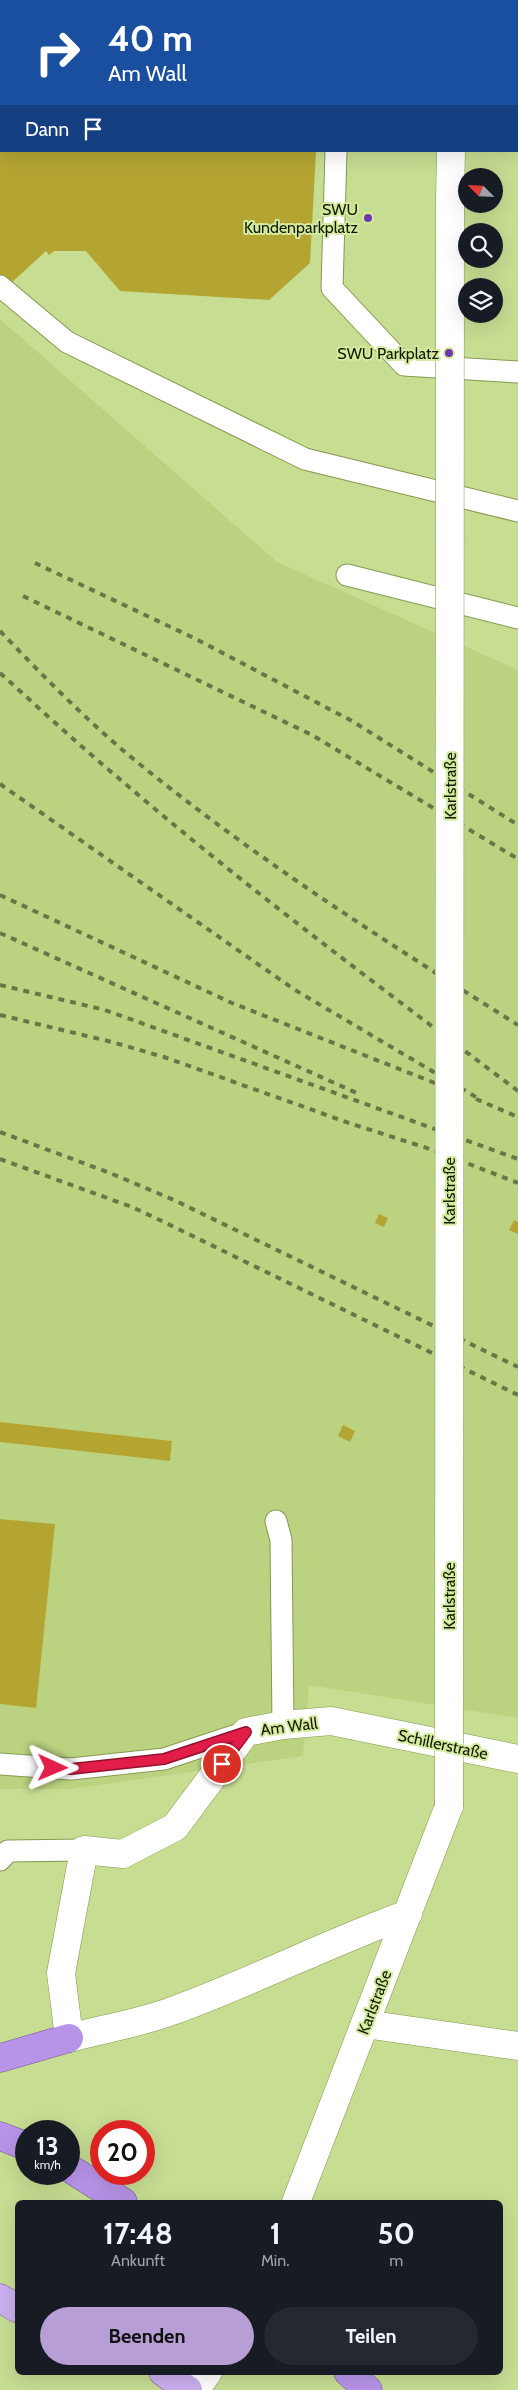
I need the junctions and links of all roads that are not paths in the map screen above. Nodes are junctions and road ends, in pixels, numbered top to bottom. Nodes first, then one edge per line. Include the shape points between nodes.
1 (336, 152) edge
2 (451, 152) edge
3 (0, 286) edge
4 (518, 372) edge
5 (518, 511) edge
6 (347, 575) dead end
7 (518, 618) edge
8 (276, 1521) dead end
9 (283, 1725) junction
10 (367, 1728) joint
11 (246, 1732) junction
12 (518, 1759) edge
13 (0, 1764) edge
14 (84, 1850) junction
15 (0, 1860) edge
16 (408, 1914) junction
17 (365, 2024) junction
18 (69, 2038) junction
19 (518, 2046) edge
20 (0, 2058) edge
21 (0, 2136) edge
22 (15, 2142) edge
23 (80, 2175) edge
24 (120, 2200) edge
25 (297, 2200) edge
26 (0, 2298) edge
27 (15, 2307) edge
28 (167, 2375) edge
29 (206, 2375) edge
30 (218, 2375) edge
31 (351, 2375) edge
32 (188, 2390) edge
33 (195, 2390) edge
34 (217, 2390) edge
35 (368, 2390) edge

1 - 4 lane via 332,288 404,365
2 - 16 main road, Karlstraße, bridge via 449,1806
3 - 5 lane via 67,342 305,460
6 - 7 lane
8 - 9 lane via 281,1540
9 - 10 main road, Am Wall via 331,1721
9 - 11 main road, Am Wall
10 - 12 main road, Schillerstraße
11 - 13 lane via 164,1759 71,1769
11 - 14 main road, Am Wall via 175,1827 123,1854
14 - 15 lane via 8,1851
14 - 18 main road via 61,1973
16 - 17 main road, Karlstraße
16 - 18 main road via 357,1932 171,2012
17 - 19 main road
17 - 25 main road, Karlstraße
18 - 20 highway
21 - 22 highway
23 - 24 highway
26 - 27 main road
28 - 32 main road
29 - 33 main road
30 - 34 main road
31 - 35 highway

